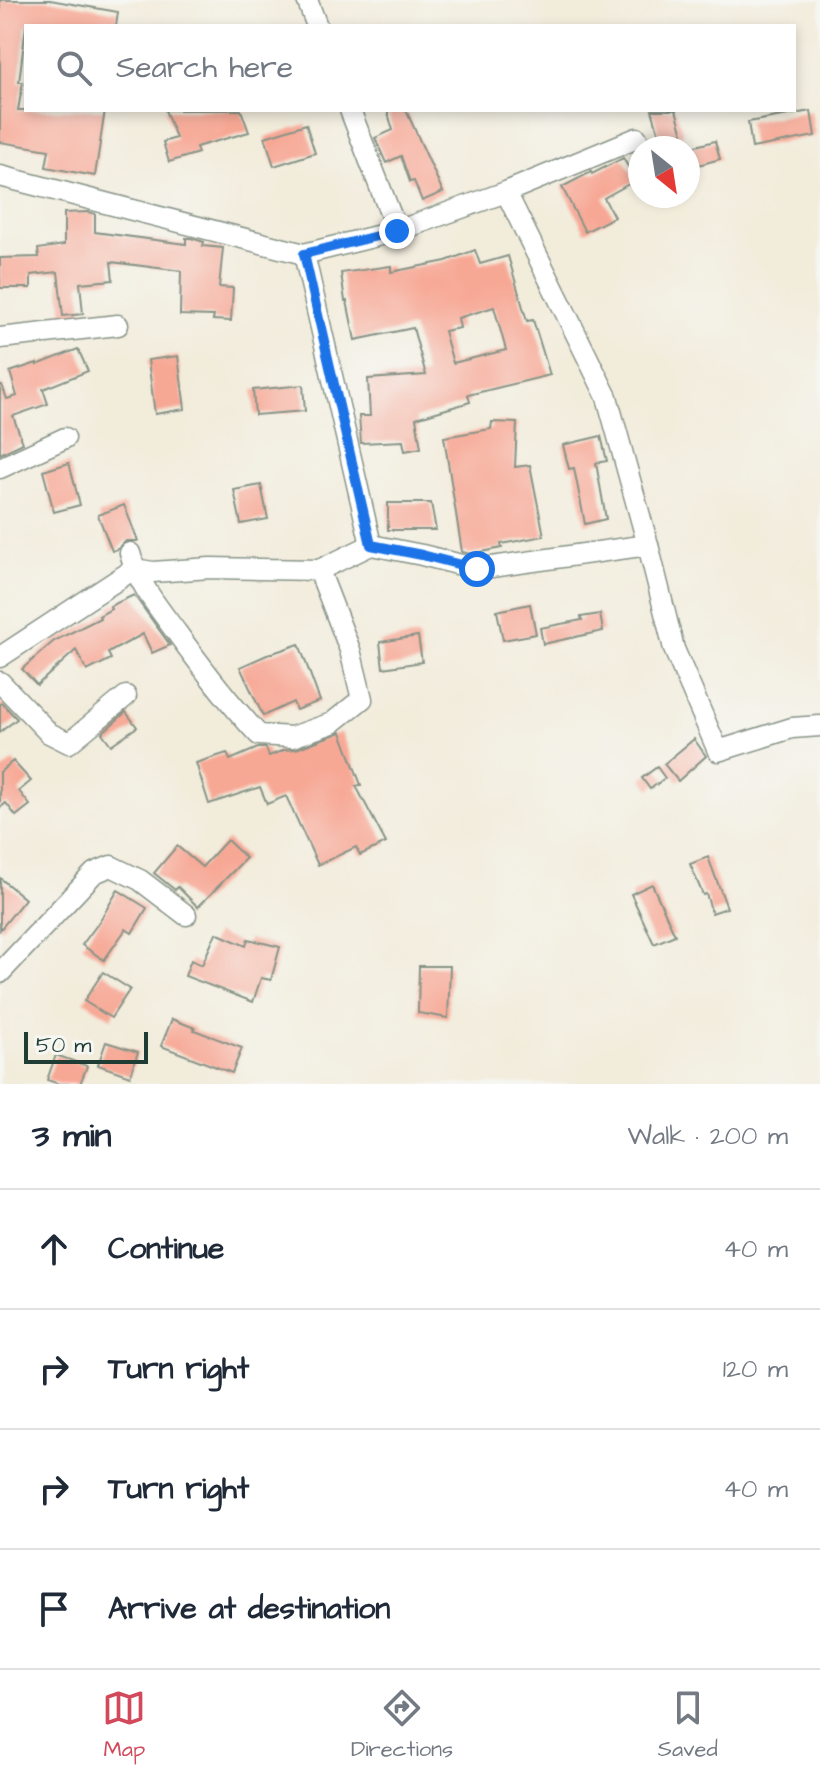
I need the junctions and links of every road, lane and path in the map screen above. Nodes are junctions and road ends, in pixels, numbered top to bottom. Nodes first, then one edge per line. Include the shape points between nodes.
1 (307, 0) edge
2 (316, 24) edge
3 (351, 112) edge
4 (628, 142) edge
5 (0, 176) edge
6 (506, 192) junction
7 (397, 231) junction
8 (304, 254) junction
9 (118, 325) dead end
10 (0, 338) edge
11 (65, 438) dead end
12 (0, 468) edge
13 (371, 545) junction
14 (648, 545) junction
15 (132, 561) junction
16 (319, 570) junction
17 (0, 657) edge
18 (0, 682) edge
19 (126, 696) dead end
20 (820, 726) edge
21 (186, 915) dead end
22 (0, 973) edge

1 - 2 street
3 - 7 street
4 - 6 street
5 - 8 street
6 - 7 street
6 - 14 street via 607,397
7 - 8 street
8 - 13 street
9 - 10 street
11 - 12 street
13 - 14 street via 477,569
13 - 16 street
14 - 20 street via 674,649 718,751 792,728
15 - 16 street via 153,572
15 - 16 street via 165,617 259,735 292,737 332,723 362,699 350,650
15 - 17 street
18 - 19 street via 49,733 69,743
21 - 22 street via 140,880 111,866 94,873

